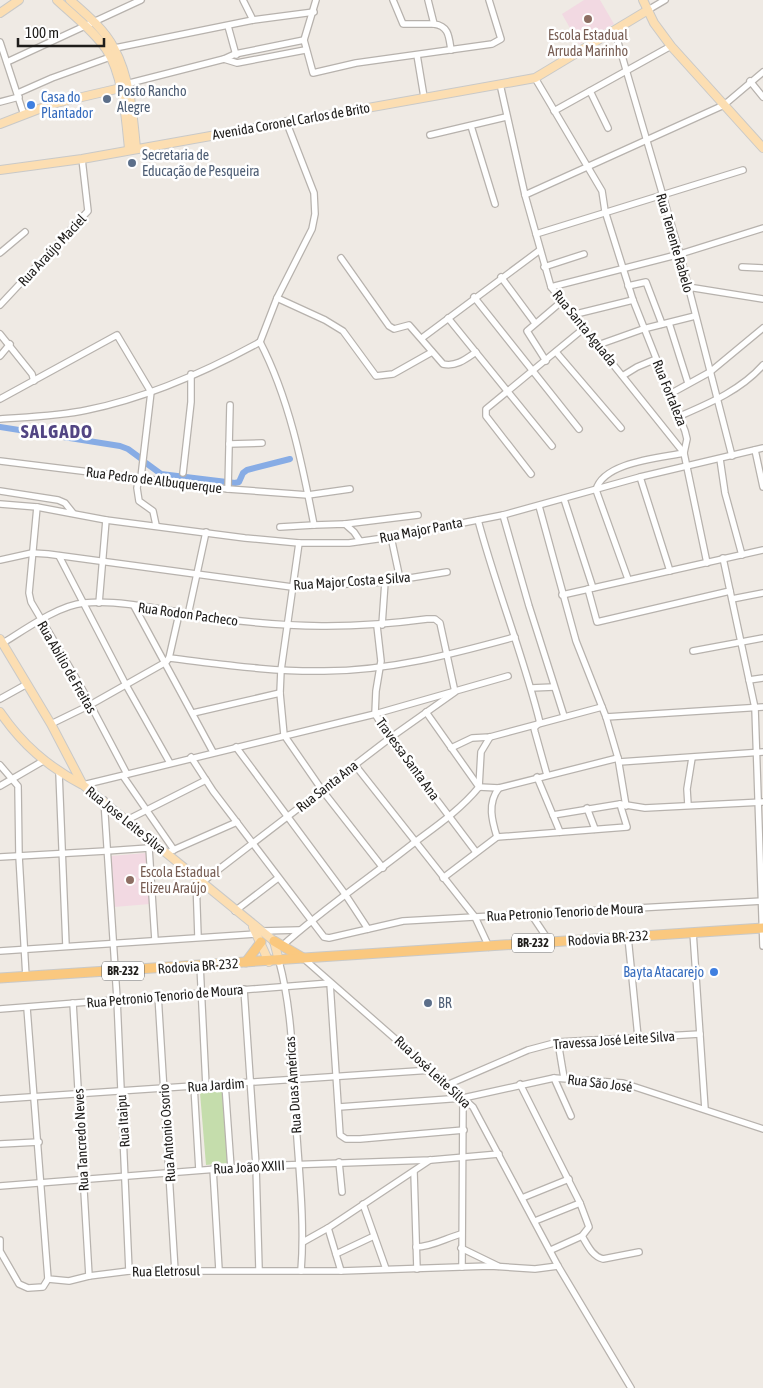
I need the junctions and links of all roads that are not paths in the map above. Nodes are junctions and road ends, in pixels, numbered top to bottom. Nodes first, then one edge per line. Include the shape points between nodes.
1 (19, 0) edge
2 (57, 0) edge
3 (70, 0) edge
4 (141, 0) edge
5 (243, 0) edge
6 (316, 0) edge
7 (393, 0) edge
8 (428, 0) edge
9 (489, 0) edge
10 (643, 0) edge
11 (665, 0) edge
12 (648, 10) junction
13 (314, 12) junction
14 (0, 13) edge
15 (254, 20) junction
16 (95, 23) junction
17 (434, 24) junction
18 (228, 26) junction
19 (85, 27) junction
20 (615, 32) junction
21 (304, 40) junction
22 (0, 42) edge
23 (671, 46) junction
24 (305, 50) junction
25 (451, 50) junction
26 (114, 53) junction
27 (235, 54) junction
28 (417, 55) junction
29 (224, 59) junction
30 (7, 62) junction
31 (237, 63) junction
32 (627, 71) junction
33 (763, 72) edge
34 (535, 78) junction
35 (750, 81) junction
36 (500, 84) junction
37 (124, 86) junction
38 (590, 91) junction
39 (18, 95) junction
40 (763, 96) edge
41 (424, 97) junction
42 (0, 102) edge
43 (724, 105) junction
44 (554, 111) junction
45 (24, 115) junction
46 (506, 117) junction
47 (286, 121) junction
48 (0, 124) edge
49 (470, 126) junction
50 (608, 128) dead end
51 (430, 135) dead end
52 (647, 140) junction
53 (763, 148) edge
54 (132, 149) junction
55 (82, 159) junction
56 (590, 167) junction
57 (0, 170) edge
58 (743, 170) dead end
59 (662, 194) junction
60 (525, 195) junction
61 (495, 204) dead end
62 (605, 211) junction
63 (763, 228) edge
64 (25, 232) dead end
65 (536, 234) junction
66 (540, 250) junction
67 (0, 253) edge
68 (584, 254) dead end
69 (680, 254) junction
70 (341, 258) dead end
71 (544, 267) junction
72 (742, 267) dead end
73 (763, 268) edge
74 (623, 270) junction
75 (501, 278) junction
76 (628, 286) junction
77 (688, 287) junction
78 (551, 288) junction
79 (474, 297) junction
80 (277, 298) junction
81 (763, 299) edge
82 (632, 300) junction
83 (561, 302) junction
84 (0, 305) edge
85 (572, 315) junction
86 (695, 316) junction
87 (448, 318) junction
88 (669, 323) junction
89 (662, 324) junction
90 (532, 325) junction
91 (763, 328) edge
92 (583, 329) junction
93 (643, 329) junction
94 (0, 334) edge
95 (422, 338) junction
96 (260, 342) junction
97 (10, 344) junction
98 (598, 345) junction
99 (432, 352) junction
100 (476, 352) junction
101 (556, 352) junction
102 (0, 356) edge
103 (656, 359) junction
104 (546, 360) junction
105 (763, 365) edge
106 (532, 372) junction
107 (710, 372) junction
108 (190, 374) junction
109 (624, 375) junction
110 (34, 382) junction
111 (688, 383) junction
112 (151, 392) junction
113 (506, 392) junction
114 (670, 394) junction
115 (0, 399) edge
116 (718, 399) junction
117 (230, 405) dead end
118 (680, 416) junction
119 (0, 419) edge
120 (621, 428) dead end
121 (579, 429) dead end
122 (262, 443) dead end
123 (229, 444) junction
124 (552, 446) dead end
125 (763, 448) edge
126 (755, 450) junction
127 (684, 453) junction
128 (732, 456) junction
129 (720, 458) junction
130 (0, 461) edge
131 (686, 465) junction
132 (183, 473) dead end
133 (531, 474) dead end
134 (140, 477) junction
135 (640, 477) junction
136 (228, 485) junction
137 (763, 487) edge
138 (350, 489) dead end
139 (596, 490) junction
140 (0, 492) edge
141 (308, 495) junction
142 (564, 499) junction
143 (0, 504) edge
144 (539, 506) junction
145 (37, 507) junction
146 (72, 513) junction
147 (418, 515) dead end
148 (503, 515) junction
149 (106, 520) junction
150 (478, 520) junction
151 (156, 524) junction
152 (345, 524) junction
153 (314, 525) junction
154 (280, 526) dead end
155 (206, 532) junction
156 (391, 537) junction
157 (360, 541) junction
158 (299, 544) junction
159 (763, 550) edge
160 (32, 553) junction
161 (742, 555) junction
162 (59, 556) junction
163 (723, 558) junction
164 (0, 560) edge
165 (102, 561) junction
166 (707, 563) junction
167 (670, 570) junction
168 (447, 572) dead end
169 (197, 574) junction
170 (400, 579) junction
171 (628, 579) junction
172 (385, 582) junction
173 (292, 587) junction
174 (590, 588) junction
175 (730, 591) junction
176 (763, 593) edge
177 (562, 595) junction
178 (732, 599) junction
179 (82, 603) junction
180 (99, 603) junction
181 (134, 606) junction
182 (179, 614) junction
183 (188, 615) junction
184 (40, 621) junction
185 (380, 625) junction
186 (286, 627) junction
187 (515, 637) junction
188 (763, 638) edge
189 (1, 641) edge
190 (742, 642) junction
191 (693, 651) dead end
192 (448, 656) junction
193 (167, 660) junction
194 (381, 667) junction
195 (281, 670) junction
196 (508, 676) dead end
197 (763, 678) edge
198 (749, 680) junction
199 (27, 684) junction
200 (126, 685) junction
201 (554, 686) junction
202 (531, 688) junction
203 (455, 692) junction
204 (280, 693) junction
205 (0, 699) edge
206 (90, 706) junction
207 (602, 707) junction
208 (763, 707) edge
209 (755, 708) junction
210 (0, 712) edge
211 (426, 712) junction
212 (193, 713) junction
213 (375, 714) junction
214 (564, 716) junction
215 (606, 717) junction
216 (540, 722) junction
217 (52, 724) junction
218 (284, 735) junction
219 (490, 736) junction
220 (390, 738) junction
221 (236, 747) junction
222 (451, 748) junction
223 (213, 752) junction
224 (760, 752) edge
225 (191, 757) junction
226 (692, 758) junction
227 (618, 760) junction
228 (43, 761) junction
229 (170, 763) junction
230 (0, 765) edge
231 (355, 765) junction
232 (59, 773) junction
233 (125, 775) junction
234 (547, 775) junction
235 (536, 778) junction
236 (14, 779) junction
237 (206, 780) junction
238 (83, 785) junction
239 (0, 786) edge
240 (479, 787) junction
241 (499, 788) junction
242 (322, 790) junction
243 (104, 800) junction
244 (760, 802) edge
245 (623, 805) junction
246 (688, 806) junction
247 (586, 808) junction
248 (146, 809) junction
249 (553, 815) junction
250 (288, 816) junction
251 (450, 817) junction
252 (126, 820) junction
253 (237, 822) junction
254 (595, 830) junction
255 (560, 832) junction
256 (497, 837) junction
257 (416, 842) junction
258 (252, 843) junction
259 (152, 846) junction
260 (761, 846) edge
261 (106, 851) junction
262 (170, 852) junction
263 (476, 852) junction
264 (63, 855) junction
265 (19, 856) junction
266 (0, 857) edge
267 (383, 868) junction
268 (278, 878) junction
269 (443, 878) junction
270 (199, 881) junction
271 (345, 894) junction
272 (762, 901) edge
273 (235, 911) junction
274 (531, 914) junction
275 (475, 917) junction
276 (312, 920) junction
277 (762, 928) edge
278 (368, 929) junction
279 (299, 930) junction
280 (692, 932) junction
281 (260, 936) junction
282 (198, 937) junction
283 (628, 937) junction
284 (155, 940) junction
285 (113, 942) junction
286 (549, 942) junction
287 (278, 944) junction
288 (66, 946) junction
289 (763, 946) edge
290 (489, 947) junction
291 (24, 949) junction
292 (0, 951) edge
293 (303, 958) junction
294 (279, 961) junction
295 (246, 962) junction
296 (269, 962) junction
297 (200, 965) junction
298 (115, 971) junction
299 (26, 977) junction
300 (0, 978) edge
301 (330, 983) junction
302 (286, 986) junction
303 (244, 989) junction
304 (200, 992) junction
305 (158, 995) junction
306 (117, 999) junction
307 (73, 1003) junction
308 (27, 1008) junction
309 (0, 1009) edge
310 (700, 1034) junction
311 (638, 1037) junction
312 (558, 1042) junction
313 (432, 1070) junction
314 (336, 1077) junction
315 (554, 1078) junction
316 (564, 1078) junction
317 (293, 1080) junction
318 (250, 1082) junction
319 (225, 1084) junction
320 (520, 1084) junction
321 (447, 1085) junction
322 (194, 1086) junction
323 (206, 1086) junction
324 (163, 1088) junction
325 (121, 1090) junction
326 (78, 1095) junction
327 (35, 1098) junction
328 (463, 1098) junction
329 (0, 1099) edge
330 (339, 1107) junction
331 (705, 1109) junction
332 (571, 1116) dead end
333 (763, 1129) edge
334 (464, 1130) junction
335 (39, 1142) junction
336 (0, 1144) edge
337 (499, 1154) junction
338 (461, 1158) junction
339 (431, 1160) junction
340 (339, 1162) junction
341 (299, 1164) junction
342 (256, 1166) junction
343 (231, 1168) junction
344 (213, 1169) junction
345 (199, 1170) junction
346 (414, 1172) junction
347 (170, 1174) junction
348 (126, 1178) junction
349 (568, 1179) junction
350 (83, 1181) junction
351 (41, 1185) junction
352 (0, 1186) edge
353 (342, 1192) dead end
354 (522, 1198) junction
355 (580, 1202) junction
356 (363, 1204) junction
357 (535, 1221) junction
358 (328, 1228) junction
359 (461, 1234) junction
360 (374, 1236) junction
361 (582, 1236) junction
362 (0, 1240) edge
363 (303, 1242) junction
364 (416, 1247) junction
365 (462, 1248) junction
366 (551, 1250) junction
367 (0, 1251) edge
368 (639, 1252) dead end
369 (336, 1254) junction
370 (558, 1266) junction
371 (462, 1267) junction
372 (499, 1267) junction
373 (386, 1269) junction
374 (417, 1269) junction
375 (175, 1270) junction
376 (220, 1270) junction
377 (259, 1270) junction
378 (129, 1271) junction
379 (301, 1271) junction
380 (341, 1271) junction
381 (89, 1276) junction
382 (48, 1279) junction
383 (631, 1388) edge

1 - 14 main road
2 - 19 main road
3 - 16 main road
4 - 16 street
5 - 15 street
6 - 13 street
7 - 17 street via 402,24
8 - 17 street
9 - 25 street via 501,39 492,44
10 - 12 main road
11 - 12 street
12 - 20 main road
12 - 23 main road
13 - 15 street
13 - 21 street
15 - 18 street
16 - 19 street
16 - 26 main road
17 - 25 street via 446,28
18 - 26 street
18 - 27 street
19 - 26 main road
19 - 30 street
20 - 32 street, Rua Tenente Rabelo
20 - 34 main road
21 - 24 street
21 - 27 street
22 - 30 street
23 - 32 street
23 - 43 main road
24 - 28 street via 313,73 356,63
24 - 31 street
25 - 28 street
26 - 37 main road
26 - 39 street
27 - 29 street
27 - 31 street
28 - 41 street
29 - 31 street
29 - 37 street
30 - 39 street
32 - 38 street
32 - 52 street, Rua Tenente Rabelo
33 - 35 street
34 - 36 main road, Avenida Coronel Carlos de Brito
34 - 44 street, Rua Fortaleza
35 - 40 street
35 - 43 street
36 - 41 main road, Avenida Coronel Carlos de Brito
36 - 46 street, Rua Santa Aguada
37 - 45 main road via 52,104
37 - 54 main road
38 - 44 street
38 - 50 street
39 - 42 street
39 - 45 street
41 - 47 main road, Avenida Coronel Carlos de Brito
43 - 52 street
43 - 53 main road
44 - 56 street, Rua Fortaleza
45 - 48 main road
46 - 49 street
46 - 60 street, Rua Santa Aguada
47 - 54 main road, Avenida Coronel Carlos de Brito
47 - 80 street via 314,193 315,214 312,229
49 - 51 street
49 - 61 street
52 - 56 street
52 - 59 street, Rua Tenente Rabelo
54 - 55 main road, Avenida Coronel Carlos de Brito
55 - 57 main road, Avenida Coronel Carlos de Brito
55 - 84 street, Rua Araújo Maciel via 88,211
56 - 60 street
56 - 62 street, Rua Fortaleza via 602,190
58 - 59 street
59 - 62 street
59 - 69 street, Rua Tenente Rabelo
60 - 65 street, Rua Santa Aguada
62 - 65 street
62 - 74 street, Rua Fortaleza
63 - 69 street
64 - 67 street
65 - 66 street, Rua Santa Aguada
66 - 71 street, Rua Santa Aguada
66 - 75 street
68 - 71 street
69 - 74 street
69 - 77 street, Rua Tenente Rabelo
70 - 95 street via 389,326 394,329 409,325
71 - 78 street, Rua Santa Aguada
72 - 73 street
74 - 76 street, Rua Fortaleza
74 - 78 street
75 - 79 street
75 - 90 street
76 - 82 street, Rua Fortaleza
76 - 89 street via 646,282
77 - 81 street
77 - 86 street, Rua Tenente Rabelo
78 - 83 street, Rua Santa Aguada
79 - 87 street
79 - 106 street
80 - 96 street
80 - 99 street via 343,331 376,376 393,374
82 - 85 street
82 - 93 street, Rua Fortaleza
83 - 85 street, Rua Santa Aguada
83 - 90 street
85 - 92 street, Rua Santa Aguada
86 - 88 street
86 - 107 street, Rua Tenente Rabelo
87 - 95 street
87 - 100 street
88 - 89 street
88 - 111 street
89 - 93 street
90 - 104 street via 528,336
91 - 107 street
92 - 98 street, Rua Santa Aguada
92 - 101 street
93 - 98 street
93 - 103 street, Rua Fortaleza
94 - 97 street
95 - 99 street
96 - 108 street
96 - 141 street via 274,372 297,445
97 - 102 street
97 - 110 street via 32,374
98 - 109 street, Rua Santa Aguada
99 - 100 street via 443,364 452,365
100 - 113 street
101 - 104 street
101 - 120 street
103 - 109 street
103 - 114 street, Rua Fortaleza
104 - 106 street
105 - 116 street via 744,384
106 - 113 street
106 - 121 street
107 - 111 street
107 - 116 street, Rua Tenente Rabelo
108 - 112 street
108 - 132 street via 191,402
109 - 127 street, Rua Santa Aguada
110 - 112 street via 117,335
110 - 115 street
111 - 114 street
112 - 119 street via 88,410
112 - 134 street
113 - 124 street
113 - 133 street via 486,409 486,416
114 - 118 street, Rua Fortaleza
116 - 118 street
116 - 128 street, Rua Tenente Rabelo
117 - 123 street
118 - 127 street, Rua Fortaleza via 687,439
122 - 123 street
123 - 136 street
125 - 126 street, Rua Major Panta
126 - 128 street, Rua Major Panta
126 - 137 street
127 - 131 street, Rua Santa Aguada
127 - 139 street via 609,472
128 - 129 street, Rua Major Panta
129 - 131 street, Rua Major Panta
129 - 161 street via 725,494
130 - 134 street, Rua Pedro de Albuquerque
131 - 135 street, Rua Major Panta
131 - 166 street, Rua Santa Aguada
134 - 136 street, Rua Pedro de Albuquerque
134 - 151 street via 137,488 139,500 153,510
135 - 139 street, Rua Major Panta
135 - 167 street
136 - 141 street, Rua Pedro de Albuquerque
138 - 141 street, Rua Pedro de Albuquerque
139 - 142 street, Rua Major Panta
139 - 171 street
140 - 146 street, Rua Major Panta via 58,500 65,503
141 - 153 street
142 - 144 street, Rua Major Panta
142 - 174 street
143 - 145 street, Rua Major Panta
144 - 148 street, Rua Major Panta
144 - 177 street
145 - 146 street, Rua Major Panta
145 - 160 street, Rua Abilio de Freitas
146 - 149 street, Rua Major Panta
147 - 152 street
148 - 150 street, Rua Major Panta
148 - 201 street
149 - 151 street, Rua Major Panta
149 - 165 street
150 - 156 street, Rua Major Panta
150 - 187 street via 491,571
151 - 155 street, Rua Major Panta
152 - 153 street
152 - 157 street
153 - 154 street
155 - 158 street, Rua Major Panta
155 - 169 street
156 - 157 street, Rua Major Panta
156 - 170 street
157 - 158 street, Rua Major Panta
158 - 173 street
159 - 161 street
160 - 162 street, Rua Major Costa e Silva
160 - 164 street, Rua Major Costa e Silva
160 - 184 street, Rua Abilio de Freitas via 29,593
161 - 163 street
162 - 165 street, Rua Major Costa e Silva
162 - 179 street
163 - 166 street
163 - 175 street
165 - 169 street, Rua Major Costa e Silva
165 - 180 street
166 - 167 street
167 - 171 street
168 - 170 street, Rua Major Costa e Silva
169 - 173 street, Rua Major Costa e Silva
169 - 183 street
170 - 172 street, Rua Major Costa e Silva
171 - 174 street
172 - 173 street, Rua Major Costa e Silva
172 - 185 street, Travessa Santa Ana
173 - 186 street
174 - 175 street via 597,622
174 - 177 street
175 - 178 street
176 - 178 street
177 - 207 street
178 - 190 street
179 - 180 street, Rua Rodon Pacheco
179 - 184 street, Rua Rodon Pacheco
179 - 200 street
180 - 181 street, Rua Rodon Pacheco
181 - 182 street, Rua Rodon Pacheco
181 - 193 street
182 - 183 street, Rua Rodon Pacheco
182 - 193 street
183 - 186 street, Rua Rodon Pacheco
184 - 189 street, Rua Rodon Pacheco
184 - 206 street, Rua Abilio de Freitas
185 - 186 street, Rua Rodon Pacheco
185 - 192 street, Rua Rodon Pacheco via 435,619 440,623
185 - 194 street, Travessa Santa Ana
186 - 195 street
187 - 192 street
187 - 202 street
188 - 190 street
189 - 199 main road, Rua Jose Leite Silva
190 - 191 street
190 - 198 street
192 - 194 street
192 - 203 street
193 - 195 street
193 - 200 street
193 - 212 street
194 - 195 street via 325,672
194 - 213 street, Travessa Santa Ana
195 - 204 street
196 - 203 street
197 - 198 street
198 - 209 street
199 - 205 street
199 - 217 main road, Rua Jose Leite Silva
200 - 206 street
200 - 229 street
201 - 202 street
201 - 214 street
202 - 216 street
203 - 211 street, Rua Santa Ana
203 - 213 street
204 - 212 street
204 - 218 street
206 - 217 street
206 - 233 street, Rua Abilio de Freitas
207 - 214 street
207 - 215 street
208 - 209 street
209 - 215 street
209 - 224 street
210 - 228 main road
211 - 220 street, Rua Santa Ana
211 - 222 street
212 - 223 street
213 - 218 street
213 - 220 street, Travessa Santa Ana
214 - 216 street
215 - 227 street
216 - 219 street
216 - 234 street via 534,728
217 - 238 main road, Rua Jose Leite Silva
218 - 221 street
218 - 242 street
219 - 222 street via 472,738
219 - 240 street via 481,752
220 - 231 street, Rua Santa Ana
220 - 251 street, Travessa Santa Ana
221 - 223 street
221 - 250 street
222 - 240 street
223 - 225 street
224 - 226 street
224 - 244 street
225 - 229 street
225 - 237 street
226 - 227 street
226 - 246 street
227 - 234 street
227 - 245 street
228 - 232 main road
228 - 236 street
229 - 233 street
230 - 236 street
231 - 242 street, Rua Santa Ana
231 - 257 street
232 - 238 main road
232 - 264 street
233 - 238 street
233 - 248 street, Rua Abilio de Freitas
234 - 235 street
235 - 241 street
235 - 249 street
236 - 239 street
236 - 265 street via 18,786
237 - 248 street
237 - 253 street
238 - 243 main road, Rua Jose Leite Silva
240 - 241 street
240 - 251 street
241 - 256 street via 492,804
242 - 250 street, Rua Santa Ana
242 - 267 street
243 - 252 main road, Rua Jose Leite Silva
243 - 261 street, Rua Itaipu
244 - 246 street
244 - 260 street
245 - 246 street via 645,808
245 - 247 street
245 - 254 street via 627,827
247 - 249 street
247 - 254 street
248 - 252 street
248 - 262 street, Rua Abilio de Freitas
249 - 255 street
250 - 258 street, Rua Santa Ana
250 - 271 street
251 - 257 street
251 - 263 street, Travessa Santa Ana
252 - 259 main road, Rua Jose Leite Silva
253 - 258 street
253 - 262 street
254 - 255 street
255 - 256 street
256 - 263 street
257 - 267 street
257 - 269 street
258 - 268 street
258 - 270 street, Rua Santa Ana
259 - 261 street
259 - 262 main road, Rua Jose Leite Silva
259 - 284 street
260 - 272 street
261 - 264 street
261 - 285 street, Rua Itaipu
262 - 270 main road, Rua Jose Leite Silva
263 - 269 street
264 - 265 street
264 - 288 street
265 - 266 street
265 - 291 street
267 - 271 street
268 - 273 street
268 - 276 street
269 - 275 street
270 - 273 main road, Rua Jose Leite Silva
270 - 282 street
271 - 276 street
271 - 278 street
272 - 274 street, Rua Petronio Tenorio de Moura
272 - 277 street
273 - 281 main road, Rua Jose Leite Silva
274 - 275 street, Rua Petronio Tenorio de Moura
274 - 286 street
275 - 278 street, Rua Petronio Tenorio de Moura via 403,921
275 - 290 street
276 - 278 street, Rua Petronio Tenorio de Moura via 328,938
276 - 279 street
277 - 280 highway, Rodovia BR-232 / BR-232
277 - 289 street
279 - 281 street
279 - 287 street
280 - 283 highway, Rodovia BR-232 / BR-232
280 - 310 street
281 - 282 street
281 - 287 main road, Rua Jose Leite Silva
281 - 295 highway
281 - 296 main road, Rua Jose Leite Silva
282 - 284 street
283 - 286 highway, Rodovia BR-232 / BR-232
283 - 311 street
284 - 285 street
285 - 288 street
285 - 298 street, Rua Itaipu
286 - 290 highway, Rodovia BR-232 / BR-232
287 - 293 highway
287 - 294 main road
288 - 291 street
290 - 293 highway, Rodovia BR-232 / BR-232
291 - 292 street
291 - 299 street
293 - 294 highway, BR-232
293 - 301 street, Rua José Leite Silva
294 - 296 highway, BR-232
294 - 302 street, Rua Duas Américas
295 - 296 highway, BR-232
295 - 297 highway, Rodovia BR-232 / BR-232
297 - 298 highway, Rodovia BR-232 / BR-232
297 - 304 street
298 - 299 highway, Rodovia BR-232 / BR-232
298 - 306 street, Rua Itaipu
299 - 300 highway, Rodovia BR-232 / BR-232
301 - 302 street, Rua Petronio Tenorio de Moura
301 - 313 street, Rua José Leite Silva
301 - 314 street
302 - 303 street, Rua Petronio Tenorio de Moura
302 - 317 street, Rua Duas Américas
303 - 304 street, Rua Petronio Tenorio de Moura
303 - 318 street
304 - 305 street, Rua Petronio Tenorio de Moura
304 - 323 street
305 - 306 street, Rua Petronio Tenorio de Moura
305 - 324 street, Rua Antonio Osorio
306 - 307 street, Rua Petronio Tenorio de Moura
306 - 325 street, Rua Itaipu
307 - 308 street, Rua Petronio Tenorio de Moura
307 - 326 street, Rua Tancredo Neves
308 - 309 street, Rua Petronio Tenorio de Moura
308 - 327 street
310 - 311 street, Travessa José Leite Silva
310 - 331 street
311 - 312 street, Travessa José Leite Silva
312 - 316 street
312 - 321 street, Travessa José Leite Silva via 528,1050
313 - 314 street, Rua Jardim
313 - 321 street, Rua José Leite Silva
314 - 317 street, Rua Jardim
314 - 330 street
315 - 316 street, Rua São José
315 - 320 street, Rua São José
315 - 332 street
316 - 331 street, Rua São José via 623,1083
317 - 318 street, Rua Jardim
317 - 341 street, Rua Duas Américas
318 - 319 street, Rua Jardim
318 - 342 street
319 - 323 street, Rua Jardim
319 - 343 street
320 - 328 street, Rua São José
320 - 349 street
321 - 328 street, Rua José Leite Silva
322 - 323 street, Rua Jardim
322 - 324 street, Rua Jardim
322 - 345 street
324 - 325 street, Rua Jardim
324 - 347 street, Rua Antonio Osorio
325 - 326 street, Rua Jardim
325 - 348 street, Rua Itaipu
326 - 327 street, Rua Jardim
326 - 350 street, Rua Tancredo Neves
327 - 329 street, Rua Jardim
327 - 335 street
328 - 330 street, Rua São José
328 - 334 street
328 - 337 street, Rua José Leite Silva via 473,1107
330 - 334 street via 339,1131 342,1137 352,1139
331 - 333 street, Rua São José
334 - 338 street
335 - 336 street
335 - 351 street
337 - 338 street, Rua João XXIII
337 - 354 street, Rua José Leite Silva
338 - 339 street, Rua João XXIII
338 - 359 street
339 - 340 street, Rua João XXIII
339 - 346 street
340 - 341 street, Rua João XXIII
340 - 353 street
341 - 342 street, Rua João XXIII
341 - 363 street, Rua Duas Américas
342 - 343 street, Rua João XXIII
342 - 377 street
343 - 344 street, Rua João XXIII
344 - 345 street, Rua João XXIII
344 - 376 street
345 - 347 street, Rua João XXIII
346 - 356 street
346 - 364 street
347 - 348 street, Rua João XXIII
347 - 375 street, Rua Antonio Osorio
348 - 350 street, Rua João XXIII
348 - 378 street, Rua Itaipu
349 - 354 street
349 - 355 street
350 - 351 street, Rua João XXIII
350 - 381 street, Rua Tancredo Neves
351 - 352 street, Rua João XXIII
351 - 382 street
354 - 357 street, Rua José Leite Silva
355 - 357 street
355 - 361 street via 589,1227
356 - 358 street
356 - 360 street
357 - 366 street, Rua José Leite Silva
358 - 363 street
358 - 369 street
359 - 364 street via 429,1246
359 - 365 street
360 - 369 street
360 - 373 street
361 - 366 street
361 - 368 street via 598,1258
362 - 367 street
363 - 379 street, Rua Duas Américas
364 - 374 street
365 - 371 street
365 - 372 street
366 - 370 street, Rua José Leite Silva
367 - 382 street via 14,1278 22,1286 43,1287
369 - 380 street
370 - 372 street, Rua Eletrosul via 536,1269
370 - 383 street, Rua José Leite Silva
371 - 372 street, Rua Eletrosul
371 - 374 street, Rua Eletrosul
373 - 374 street, Rua Eletrosul
373 - 380 street, Rua Eletrosul
375 - 376 street, Rua Eletrosul
375 - 378 street, Rua Eletrosul
376 - 377 street, Rua Eletrosul
377 - 379 street, Rua Eletrosul
378 - 381 street, Rua Eletrosul
379 - 380 street, Rua Eletrosul
381 - 382 street, Rua Eletrosul via 69,1281

